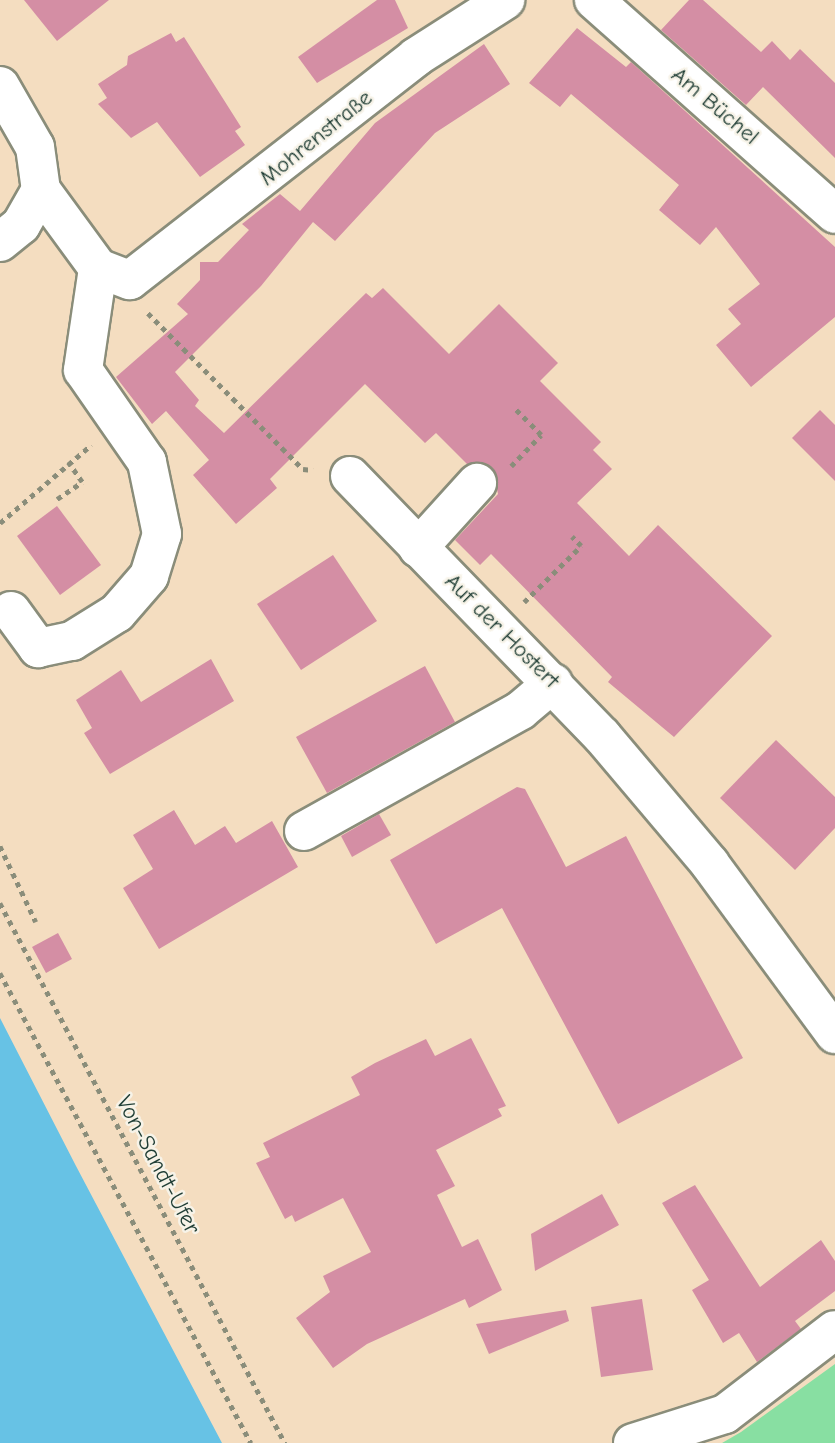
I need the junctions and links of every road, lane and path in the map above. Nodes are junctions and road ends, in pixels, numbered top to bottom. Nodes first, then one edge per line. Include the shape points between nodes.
1 (505, 0) edge
2 (594, 0) edge
3 (0, 86) edge
4 (41, 190) junction
5 (835, 214) edge
6 (0, 242) edge
7 (114, 274) junction
8 (120, 423) junction
9 (68, 462) junction
10 (350, 476) joint
11 (477, 484) dead end
12 (57, 499) dead end
13 (0, 523) edge
14 (572, 537) dead end
15 (418, 548) junction
16 (11, 611) dead end
17 (498, 627) junction
18 (553, 683) junction
19 (304, 831) dead end
20 (0, 846) edge
21 (0, 903) edge
22 (36, 922) dead end
23 (0, 973) edge
24 (835, 1034) edge
25 (835, 1330) edge
26 (251, 1443) edge
27 (285, 1443) edge
28 (633, 1443) edge

1 - 7 street, Mohrenstraße via 416,57
2 - 5 street, Am Büchel
3 - 4 street via 35,147
4 - 6 street via 22,225
4 - 7 street
7 - 8 street via 83,370
7 - 10 path via 303,469
8 - 9 path
8 - 16 street via 147,462 159,497 162,534 149,576 117,613 72,641 38,648
9 - 12 path via 82,482
9 - 13 path via 45,479 49,486
10 - 15 street, Auf der Hostert
11 - 15 street
14 - 17 path via 581,546
15 - 17 street, Auf der Hostert
17 - 18 street, Auf der Hostert
18 - 19 street via 521,709
18 - 24 street, Auf der Hostert via 710,864
20 - 22 path
21 - 27 path, Von-Sandt-Ufer
23 - 26 path
25 - 28 street via 725,1414

